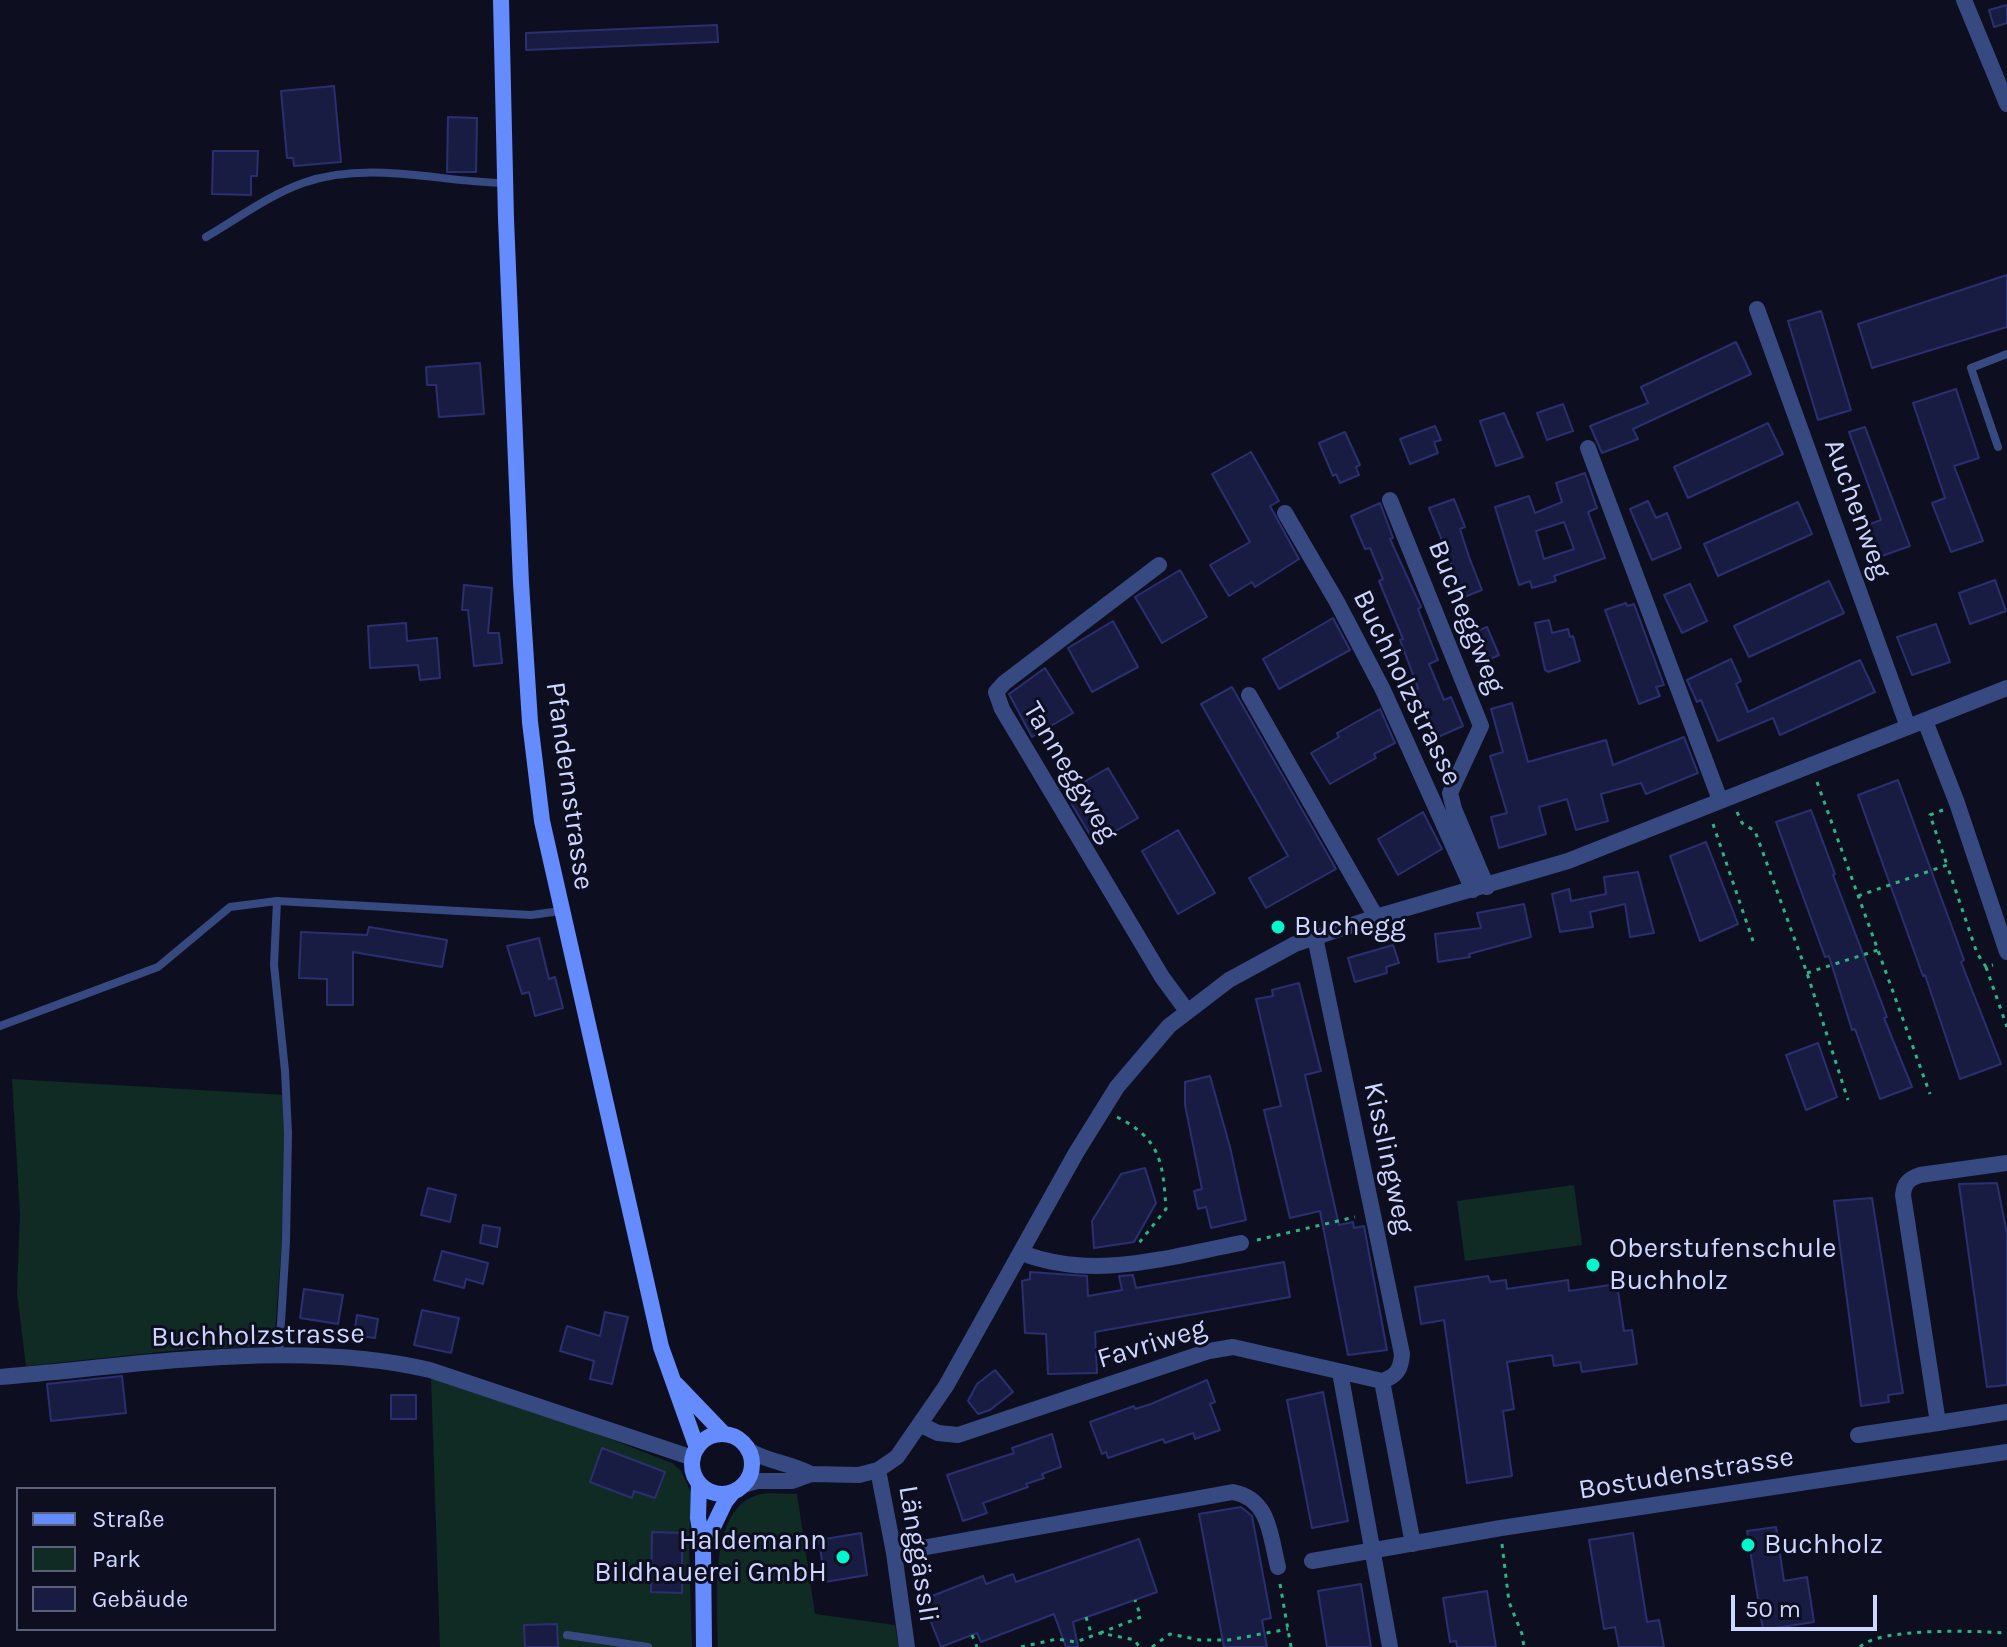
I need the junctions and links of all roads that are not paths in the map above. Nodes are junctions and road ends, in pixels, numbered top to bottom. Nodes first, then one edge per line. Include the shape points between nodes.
1 (501, 0) edge
2 (1964, 0) edge
3 (2007, 104) edge
4 (505, 183) junction
5 (206, 237) dead end
6 (1757, 309) dead end
7 (2007, 354) edge
8 (1998, 447) dead end
9 (1588, 448) dead end
10 (1390, 500) dead end
11 (1285, 513) dead end
12 (1159, 565) dead end
13 (2007, 688) edge
14 (1249, 695) dead end
15 (1925, 721) junction
16 (1908, 727) junction
17 (1719, 801) junction
18 (1480, 888) junction
19 (277, 901) junction
20 (561, 911) junction
21 (1376, 917) junction
22 (1315, 937) junction
23 (2002, 958) edge
24 (1187, 1011) junction
25 (0, 1026) edge
26 (2007, 1163) edge
27 (1241, 1243) road end
28 (1022, 1253) junction
29 (279, 1356) junction
30 (1340, 1372) junction
31 (0, 1377) edge
32 (1382, 1381) junction
33 (675, 1383) junction
34 (2007, 1412) edge
35 (1938, 1423) junction
36 (921, 1425) junction
37 (724, 1434) junction
38 (1858, 1435) dead end
39 (748, 1450) junction
40 (2007, 1452) edge
41 (695, 1453) junction
42 (878, 1470) junction
43 (811, 1474) junction
44 (699, 1483) junction
45 (738, 1488) junction
46 (1413, 1544) junction
47 (703, 1548) junction
48 (1374, 1551) junction
49 (894, 1553) junction
50 (1312, 1561) dead end
51 (1278, 1567) road end
52 (567, 1635) dead end
53 (648, 1647) edge
54 (704, 1647) edge
55 (907, 1647) edge
56 (1390, 1647) edge

1 - 4 main road, Pfandernstrasse
2 - 3 street
4 - 5 lane via 377,172 328,176 287,189
4 - 20 main road, Pfandernstrasse via 530,722 542,821
6 - 16 street, Auchenweg
7 - 8 lane via 1971,368
9 - 17 street
10 - 18 street, Bucheggweg via 1481,726 1450,793
11 - 18 street, Buchholzstrasse via 1383,690
12 - 24 street, Tanneggweg via 996,692
13 - 15 street
14 - 21 street
15 - 16 street
15 - 23 street via 1957,803
16 - 17 street
17 - 18 street via 1568,861
18 - 21 street
19 - 20 lane via 531,915
19 - 25 lane via 230,907 158,967
19 - 29 lane via 274,965 288,1133
20 - 33 main road, Pfandernstrasse via 658,1337
21 - 22 street
22 - 24 street via 1254,965
22 - 32 street, Kisslingweg via 1402,1354 1394,1377
24 - 28 street via 1144,1052 1102,1110
26 - 35 street via 1920,1175 1904,1186
27 - 28 street via 1117,1267 1073,1265
28 - 36 street
29 - 31 street, Buchholzstrasse
29 - 41 street, Buchholzstrasse via 364,1359 430,1370
30 - 32 street, Favriweg
30 - 36 street, Favriweg via 1233,1347 958,1435
30 - 48 street
32 - 46 street
33 - 37 main road, Pfandernstrasse
33 - 41 main road, Pfandernstrasse
34 - 35 street
35 - 38 street
36 - 42 street via 897,1457
37 - 39 main road
37 - 41 main road via 708,1438
39 - 43 street
39 - 45 main road via 752,1468
40 - 46 street, Bostudenstrasse
41 - 44 main road
42 - 43 street
42 - 49 street, Länggässli
43 - 45 street
44 - 45 main road via 715,1493
44 - 47 main road
45 - 47 main road via 725,1502
46 - 48 street, Bostudenstrasse
47 - 54 main road
48 - 50 street, Bostudenstrasse
48 - 56 street
49 - 51 street via 1233,1492 1260,1505
49 - 55 street, Länggässli
52 - 53 lane

